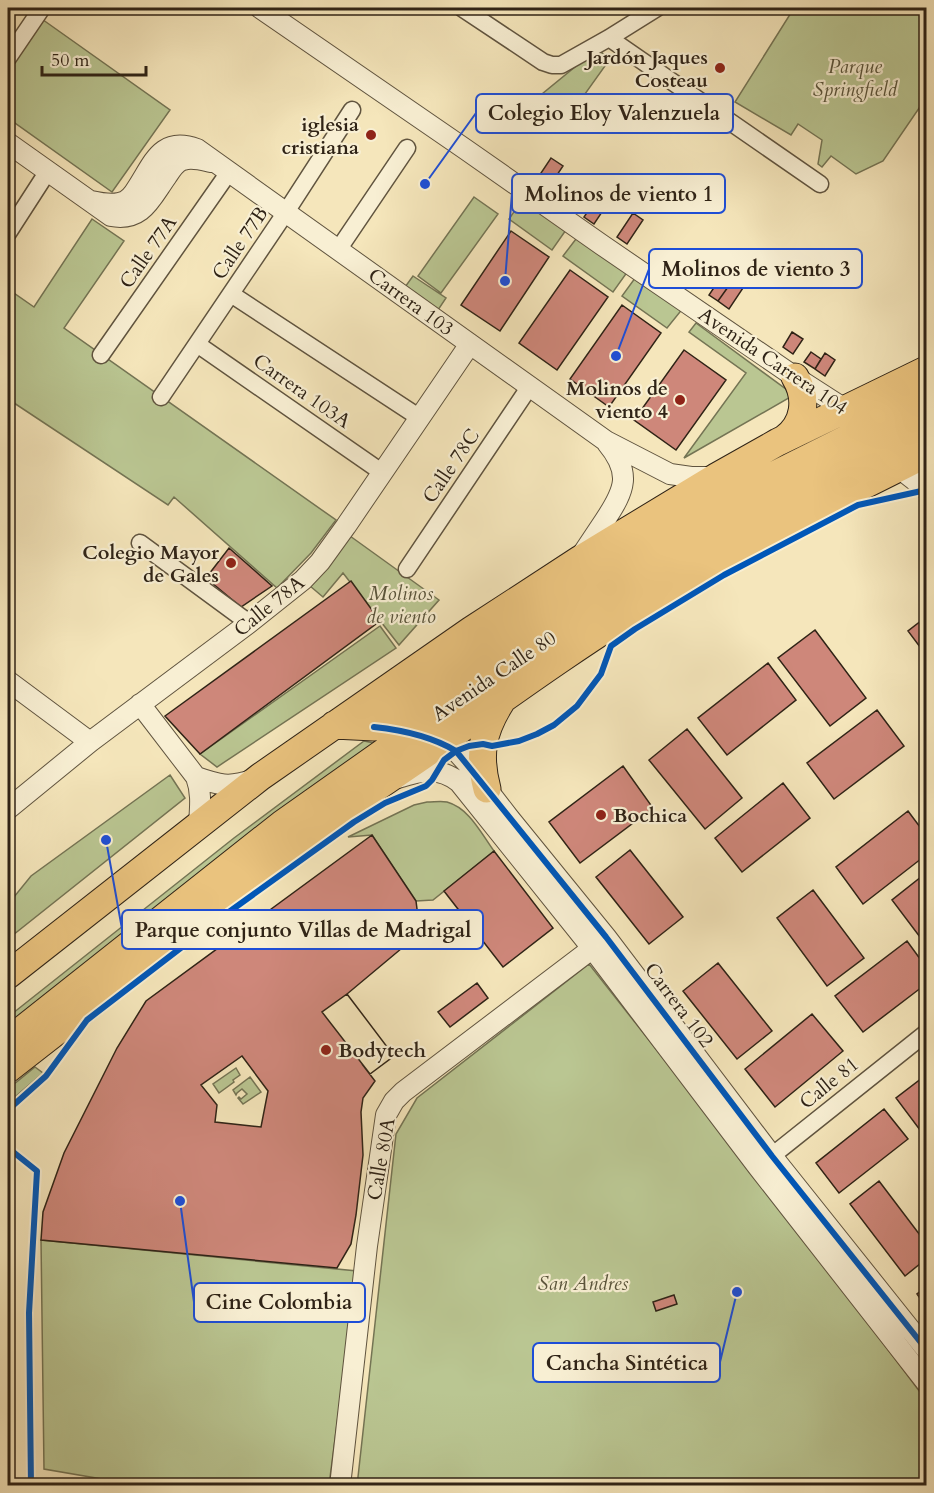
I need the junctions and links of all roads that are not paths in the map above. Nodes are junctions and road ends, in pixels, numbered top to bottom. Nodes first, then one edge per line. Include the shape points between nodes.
1 (42, 8) edge
2 (260, 8) edge
3 (462, 8) edge
4 (657, 8) edge
5 (609, 38) junction
6 (8, 58) edge
7 (352, 110) dead end
8 (8, 143) edge
9 (407, 148) dead end
10 (223, 168) junction
11 (48, 171) junction
12 (820, 183) dead end
13 (285, 213) junction
14 (8, 233) edge
15 (338, 250) junction
16 (231, 294) junction
17 (197, 344) junction
18 (470, 344) junction
19 (102, 355) dead end
20 (927, 370) edge
21 (795, 376) junction
22 (530, 387) junction
23 (161, 397) dead end
24 (927, 399) edge
25 (844, 410) junction
26 (420, 418) junction
27 (927, 426) edge
28 (606, 441) junction
29 (778, 442) junction
30 (883, 442) junction
31 (925, 456) edge
32 (383, 473) junction
33 (716, 477) junction
34 (927, 489) edge
35 (140, 543) dead end
36 (579, 560) junction
37 (407, 569) dead end
38 (249, 623) junction
39 (8, 681) edge
40 (503, 698) junction
41 (140, 704) junction
42 (334, 725) junction
43 (374, 727) junction
44 (410, 733) junction
45 (90, 742) junction
46 (442, 742) junction
47 (196, 777) junction
48 (260, 777) junction
49 (384, 782) junction
50 (487, 789) junction
51 (8, 809) edge
52 (199, 824) junction
53 (599, 943) junction
54 (8, 975) edge
55 (927, 1033) edge
56 (8, 1041) edge
57 (8, 1069) edge
58 (765, 1161) junction
59 (927, 1349) edge
60 (927, 1382) edge
61 (340, 1485) edge

1 - 6 street
2 - 21 street, Avenida Carrera 104
3 - 5 street via 552,65 561,65
4 - 5 street
5 - 12 street
7 - 13 street, Calle 77B
8 - 11 street
9 - 15 street
10 - 11 street, Carrera 103 via 197,149 173,146 158,157 127,200 105,204 91,201
10 - 13 street, Carrera 103
10 - 19 street, Calle 77A
11 - 14 street
13 - 15 street, Carrera 103
13 - 16 street, Calle 77B
15 - 18 street, Carrera 103
16 - 17 street, Calle 77B
16 - 26 street
17 - 23 street, Calle 77B
17 - 32 street, Carrera 103A
18 - 22 street, Carrera 103
18 - 26 street, Calle 78A
20 - 25 highway
21 - 25 street, Avenida Carrera 104
21 - 29 highway via 803,396 803,410 795,429
22 - 28 street, Carrera 103
22 - 37 street, Calle 78C
24 - 30 highway, Avenida Calle 80
25 - 29 highway
25 - 30 street, Avenida Carrera 104
26 - 32 street, Calle 78A
27 - 30 highway, Avenida Calle 80
28 - 33 street, Carrera 103 via 670,474
28 - 36 street, Carrera 103 via 617,454 622,469 621,491
29 - 33 highway
30 - 31 highway, Avenida Calle 80
30 - 34 street, Avenida Carrera 104
30 - 40 highway, Avenida Calle 80 via 816,508 680,582
30 - 43 highway, Avenida Calle 80 via 722,501 561,600
30 - 44 highway, Avenida Calle 80 via 661,563
32 - 38 street, Calle 78A via 320,562
33 - 36 highway
35 - 38 street
36 - 42 highway
38 - 41 street, Calle 78A
39 - 45 street
40 - 46 highway, Avenida Calle 80
40 - 50 highway via 483,744 482,767
41 - 45 street, Calle 78A
41 - 47 street
42 - 43 highway
42 - 48 highway
43 - 44 street, Carrera 102
44 - 46 street, Carrera 102
44 - 56 highway, Avenida Calle 80 via 282,824
45 - 51 street, Calle 78A
46 - 49 highway, Avenida Calle 80
46 - 50 street, Carrera 102 via 456,751
47 - 48 street via 238,785
47 - 52 street via 201,796
48 - 52 highway
49 - 53 street, Carrera 102 via 418,772 436,771 452,776
49 - 57 highway, Avenida Calle 80 via 262,870
50 - 53 street, Carrera 102
52 - 54 highway
53 - 58 street, Carrera 102
53 - 61 street, Calle 80A via 404,1092 386,1115
55 - 58 street, Calle 81
58 - 59 street, Carrera 102
58 - 60 street, Carrera 102

